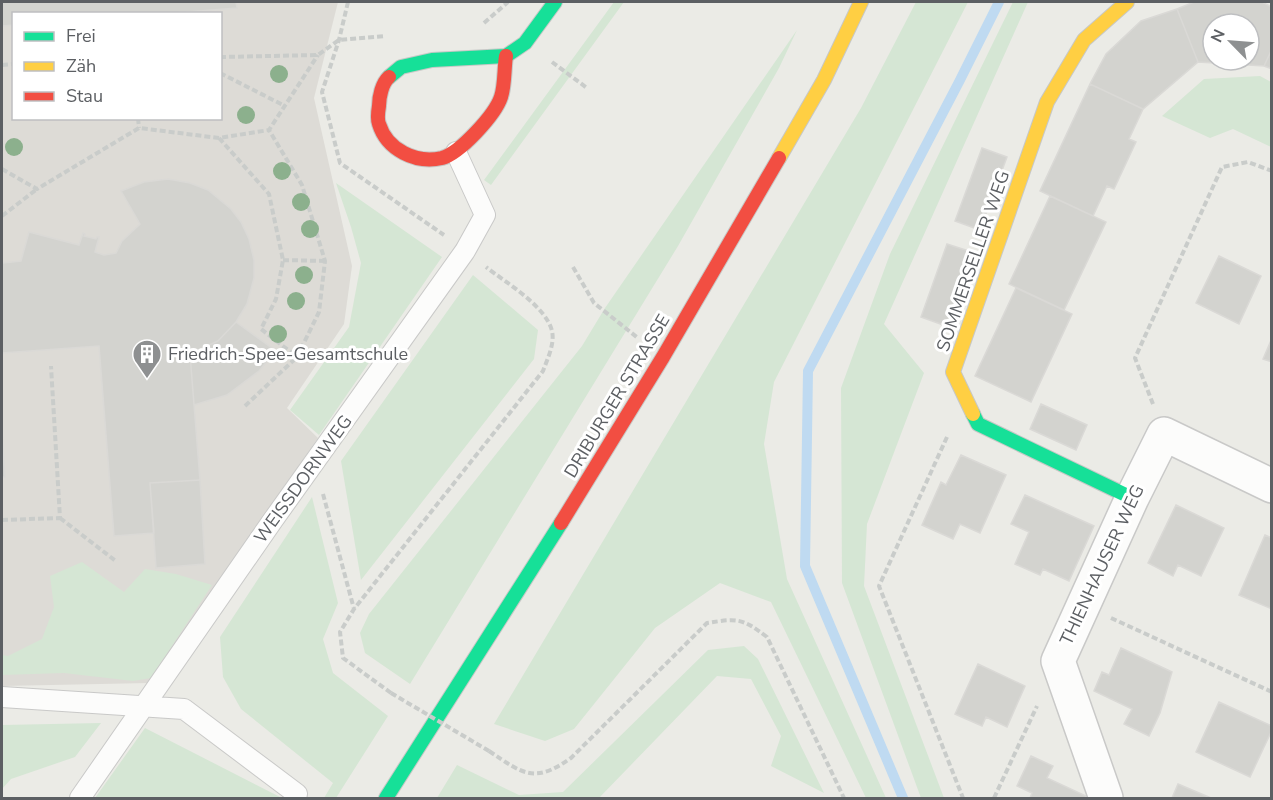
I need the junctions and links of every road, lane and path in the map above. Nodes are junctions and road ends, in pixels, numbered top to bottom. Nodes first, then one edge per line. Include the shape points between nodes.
1 (555, 2) edge
2 (861, 2) edge
3 (1127, 2) edge
4 (339, 40) dead end
5 (525, 43) junction
6 (318, 55) junction
7 (506, 56) junction
8 (222, 57) edge
9 (222, 75) edge
10 (587, 88) dead end
11 (285, 106) junction
12 (138, 120) edge
13 (139, 128) junction
14 (269, 130) junction
15 (219, 138) junction
16 (456, 152) junction
17 (2, 169) edge
18 (1272, 171) edge
19 (37, 189) junction
20 (2, 216) edge
21 (283, 260) junction
22 (325, 261) junction
23 (573, 267) dead end
24 (297, 357) junction
25 (663, 357) junction
26 (51, 366) dead end
27 (965, 398) junction
28 (245, 406) dead end
29 (1164, 434) junction
30 (315, 464) junction
31 (1272, 486) edge
32 (1132, 498) junction
33 (60, 518) junction
34 (2, 520) edge
35 (117, 562) dead end
36 (1082, 605) junction
37 (354, 609) dead end
38 (1058, 661) junction
39 (1272, 692) edge
40 (391, 693) dead end
41 (2, 697) edge
42 (144, 706) junction
43 (297, 794) dead end
44 (80, 798) edge
45 (386, 798) edge
46 (844, 798) edge
47 (963, 798) edge
48 (994, 798) edge
49 (1106, 798) edge

1 - 5 street
2 - 25 street, DRIBURGER STRASSE via 825,80
3 - 27 street, SOMMERSELLER WEG via 1084,40 1047,102 953,372
4 - 6 path
5 - 7 street
5 - 10 path
6 - 8 path
6 - 11 path
7 - 16 street via 501,98
7 - 16 street via 432,60 401,67 385,80 378,123 388,141 400,152 420,159 441,158
9 - 11 path
11 - 14 path
12 - 13 path
13 - 15 path
13 - 19 path
14 - 15 path
14 - 22 path via 302,185
15 - 21 path via 268,194
16 - 30 lane, WEISSDORNWEG via 485,215 465,250
17 - 19 path
18 - 29 path via 1248,162 1222,167 1135,358
19 - 20 path
21 - 22 path
21 - 24 path via 276,299 261,329
22 - 24 path via 319,312
23 - 25 path via 594,303
24 - 28 path
25 - 45 street, DRIBURGER STRASSE
26 - 33 path
27 - 32 street, SOMMERSELLER WEG via 978,424
27 - 47 path via 879,586
29 - 31 street
29 - 32 street, THIENHAUSER WEG
30 - 37 path
30 - 42 lane, WEISSDORNWEG
32 - 36 street, THIENHAUSER WEG
33 - 34 path
33 - 35 path
36 - 38 street, THIENHAUSER WEG
36 - 39 path
38 - 48 path
38 - 49 street, THIENHAUSER WEG
40 - 46 path, bridge via 532,775 554,770 571,758 707,623 732,619 748,622 767,637
41 - 42 lane
42 - 43 lane via 184,709
42 - 44 lane, WEISSDORNWEG

